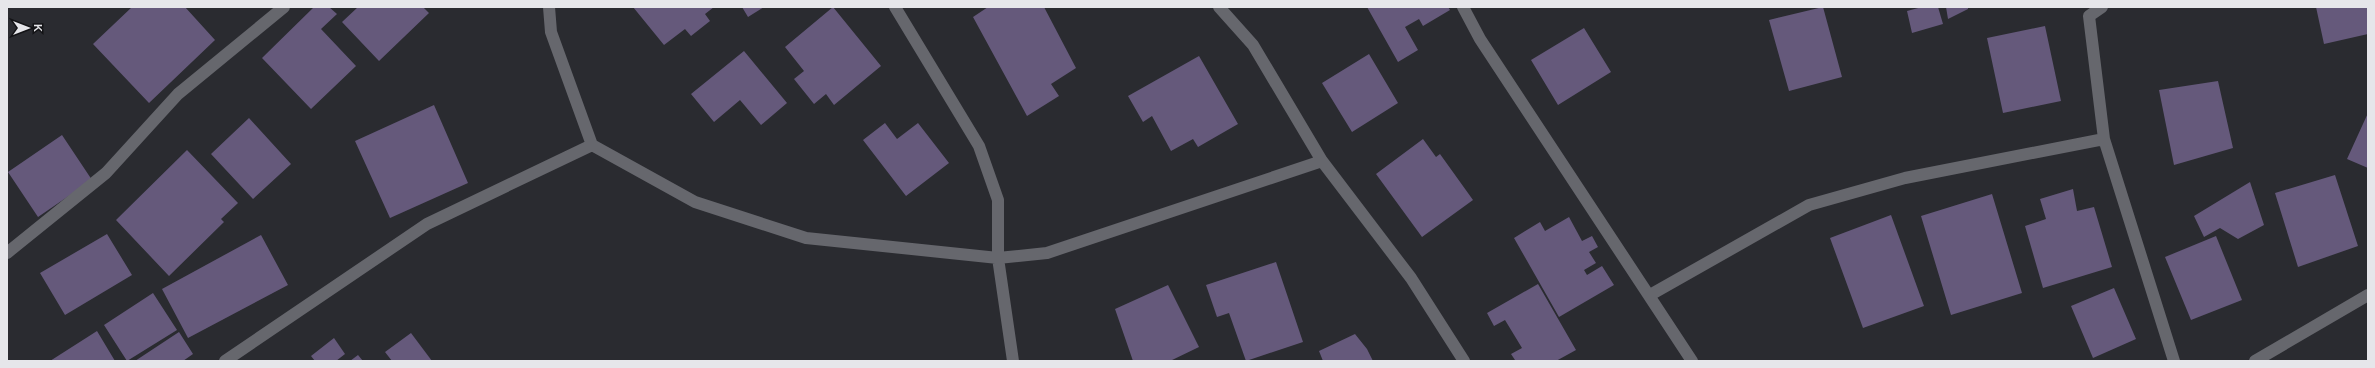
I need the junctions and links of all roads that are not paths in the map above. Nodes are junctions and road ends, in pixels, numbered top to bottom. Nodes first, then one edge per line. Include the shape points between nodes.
1 (284, 7) edge
2 (549, 7) edge
3 (895, 7) edge
4 (1220, 7) edge
5 (1463, 7) edge
6 (2102, 7) edge
7 (2086, 11) edge
8 (2104, 139) junction
9 (592, 145) junction
10 (1322, 161) junction
11 (7, 253) edge
12 (998, 258) junction
13 (1650, 295) junction
14 (2368, 295) edge
15 (226, 361) edge
16 (1013, 361) edge
17 (1464, 361) edge
18 (1692, 361) edge
19 (2174, 361) edge
20 (2255, 361) edge

1 - 11 street via 178,94 106,173
2 - 9 street via 551,32
3 - 12 street via 979,146 998,200
4 - 10 street via 1253,45
5 - 13 street via 1480,39
6 - 7 street
7 - 8 street
8 - 13 street via 1905,178 1809,205
8 - 19 street
9 - 12 street via 695,202 806,238
9 - 15 street via 427,224
10 - 12 street via 1047,253
10 - 17 street via 1411,278
12 - 16 street
13 - 18 street
14 - 20 street

